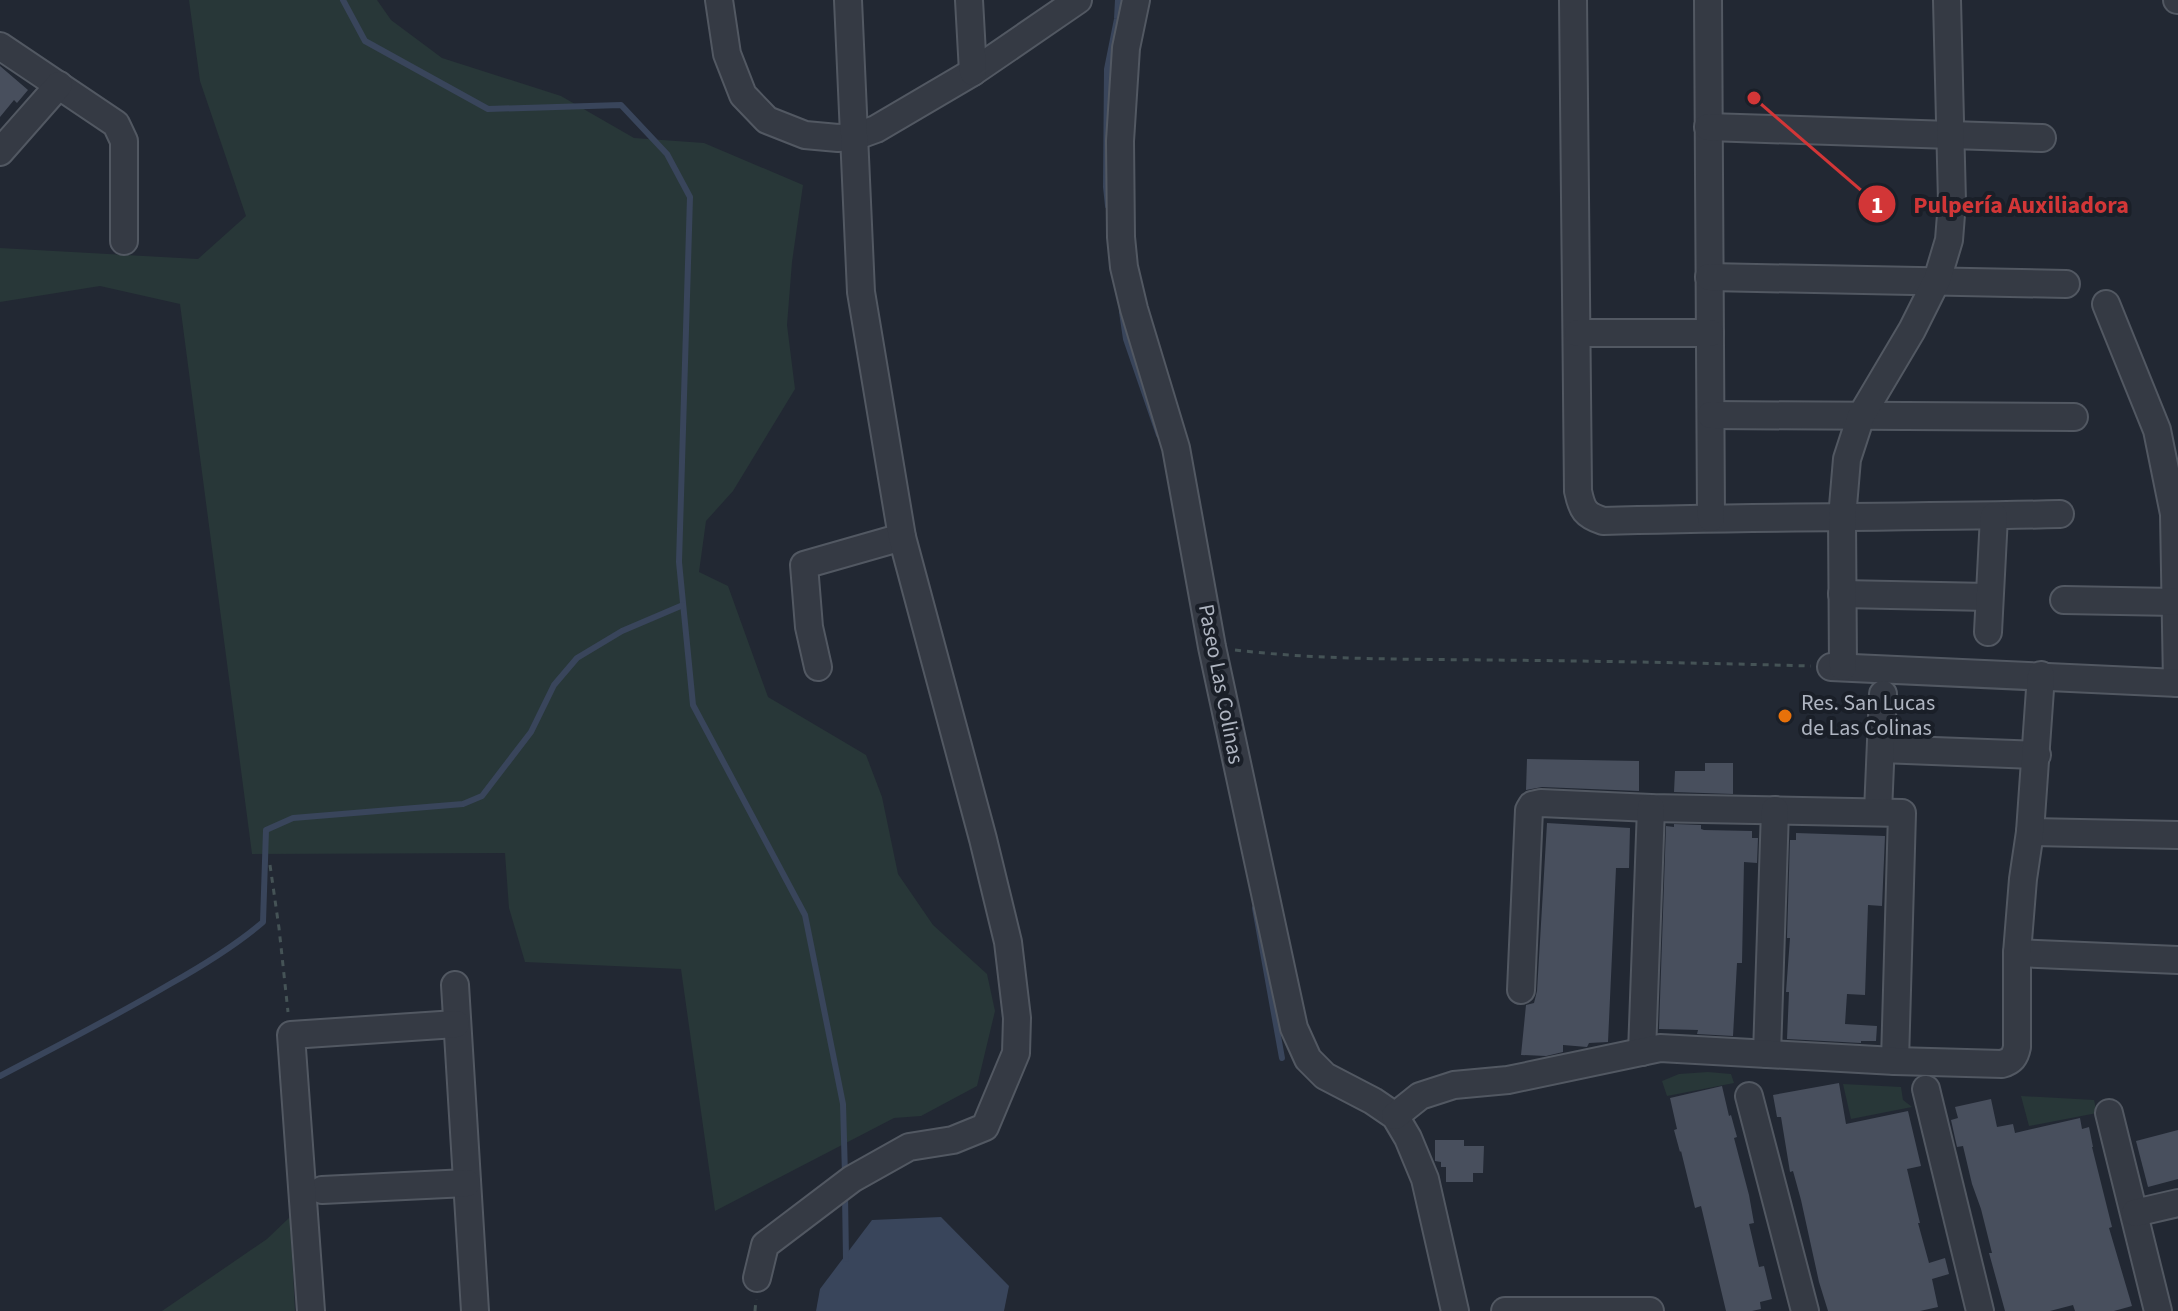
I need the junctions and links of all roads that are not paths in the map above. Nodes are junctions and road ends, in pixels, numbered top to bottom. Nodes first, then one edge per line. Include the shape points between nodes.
1 (719, 0) edge
2 (848, 0) edge
3 (969, 0) edge
4 (1078, 0) edge
5 (1136, 0) edge
6 (1573, 0) edge
7 (1708, 0) edge
8 (1947, 0) edge
9 (0, 46) edge
10 (973, 72) junction
11 (59, 85) junction
12 (1708, 127) junction
13 (1950, 135) junction
14 (854, 137) junction
15 (2042, 138) dead end
16 (0, 152) edge
17 (124, 241) dead end
18 (1709, 277) junction
19 (1937, 280) junction
20 (2066, 284) dead end
21 (2106, 304) dead end
22 (1578, 333) junction
23 (1710, 333) junction
24 (1711, 415) junction
25 (1861, 416) junction
26 (2074, 417) dead end
27 (2060, 514) dead end
28 (1994, 516) junction
29 (1711, 518) junction
30 (1842, 518) junction
31 (902, 537) junction
32 (1842, 594) junction
33 (1989, 597) junction
34 (2064, 600) dead end
35 (2176, 602) junction
36 (1988, 632) dead end
37 (818, 667) dead end
38 (2041, 675) junction
39 (2178, 683) edge
40 (1883, 694) dead end
41 (1881, 749) junction
42 (2037, 755) junction
43 (1651, 808) junction
44 (1775, 810) junction
45 (1878, 812) junction
46 (2030, 832) junction
47 (2178, 835) edge
48 (2017, 953) junction
49 (2178, 960) edge
50 (455, 985) dead end
51 (1521, 990) dead end
52 (456, 1024) junction
53 (1642, 1052) junction
54 (1767, 1054) junction
55 (1895, 1061) junction
56 (1926, 1089) dead end
57 (1749, 1096) dead end
58 (2109, 1113) dead end
59 (1395, 1116) junction
60 (467, 1183) junction
61 (322, 1190) dead end
62 (2178, 1203) edge
63 (2135, 1213) junction
64 (757, 1278) dead end
65 (311, 1311) edge
66 (475, 1311) edge
67 (1455, 1311) edge
68 (1505, 1311) edge
69 (1650, 1311) edge
70 (1805, 1311) edge
71 (1980, 1311) edge
72 (2158, 1311) edge

1 - 14 street via 727,54 743,95 767,120 805,135
2 - 14 street
3 - 10 street
4 - 10 street
5 - 59 street, Paseo Las Colinas via 1126,48 1120,141 1124,267 1176,448 1212,647 1294,1028 1308,1059 1325,1076
6 - 22 street
7 - 12 street
8 - 13 street
9 - 11 street
10 - 14 street
11 - 16 street
11 - 17 street via 116,124 124,141
12 - 13 street
12 - 18 street
13 - 15 street
13 - 19 street via 1949,240
14 - 31 street via 861,292
18 - 19 street
18 - 23 street
19 - 20 street
19 - 25 street
21 - 35 street via 2157,430 2174,514
22 - 23 street
22 - 29 street via 1581,507 1603,521
23 - 24 street
24 - 25 street
24 - 29 street
25 - 26 street
25 - 30 street via 1847,459
27 - 28 street
28 - 30 street
28 - 33 street
29 - 30 street
30 - 32 street
31 - 37 street via 804,565
31 - 64 street via 1008,942 1016,1053 985,1127 953,1140 909,1147 852,1179 765,1245
32 - 33 street
32 - 38 street via 1837,667
33 - 36 street
34 - 35 street
35 - 39 street
38 - 39 street
38 - 42 street
40 - 41 street
41 - 42 street
41 - 45 street
42 - 46 street
43 - 44 street
43 - 51 street via 1532,805
43 - 53 street
44 - 45 street
44 - 54 street
45 - 55 street via 1902,813
46 - 47 street
46 - 48 street
48 - 49 street
48 - 55 street via 2017,1047 2010,1061
50 - 52 street
52 - 60 street
52 - 65 street via 291,1035
53 - 54 street via 1660,1048
53 - 59 street via 1508,1080 1454,1085 1420,1096
54 - 55 street
56 - 71 street
57 - 70 street
58 - 63 street
59 - 67 street via 1425,1179
60 - 61 street
60 - 66 street
62 - 63 street
63 - 72 street
68 - 69 street

